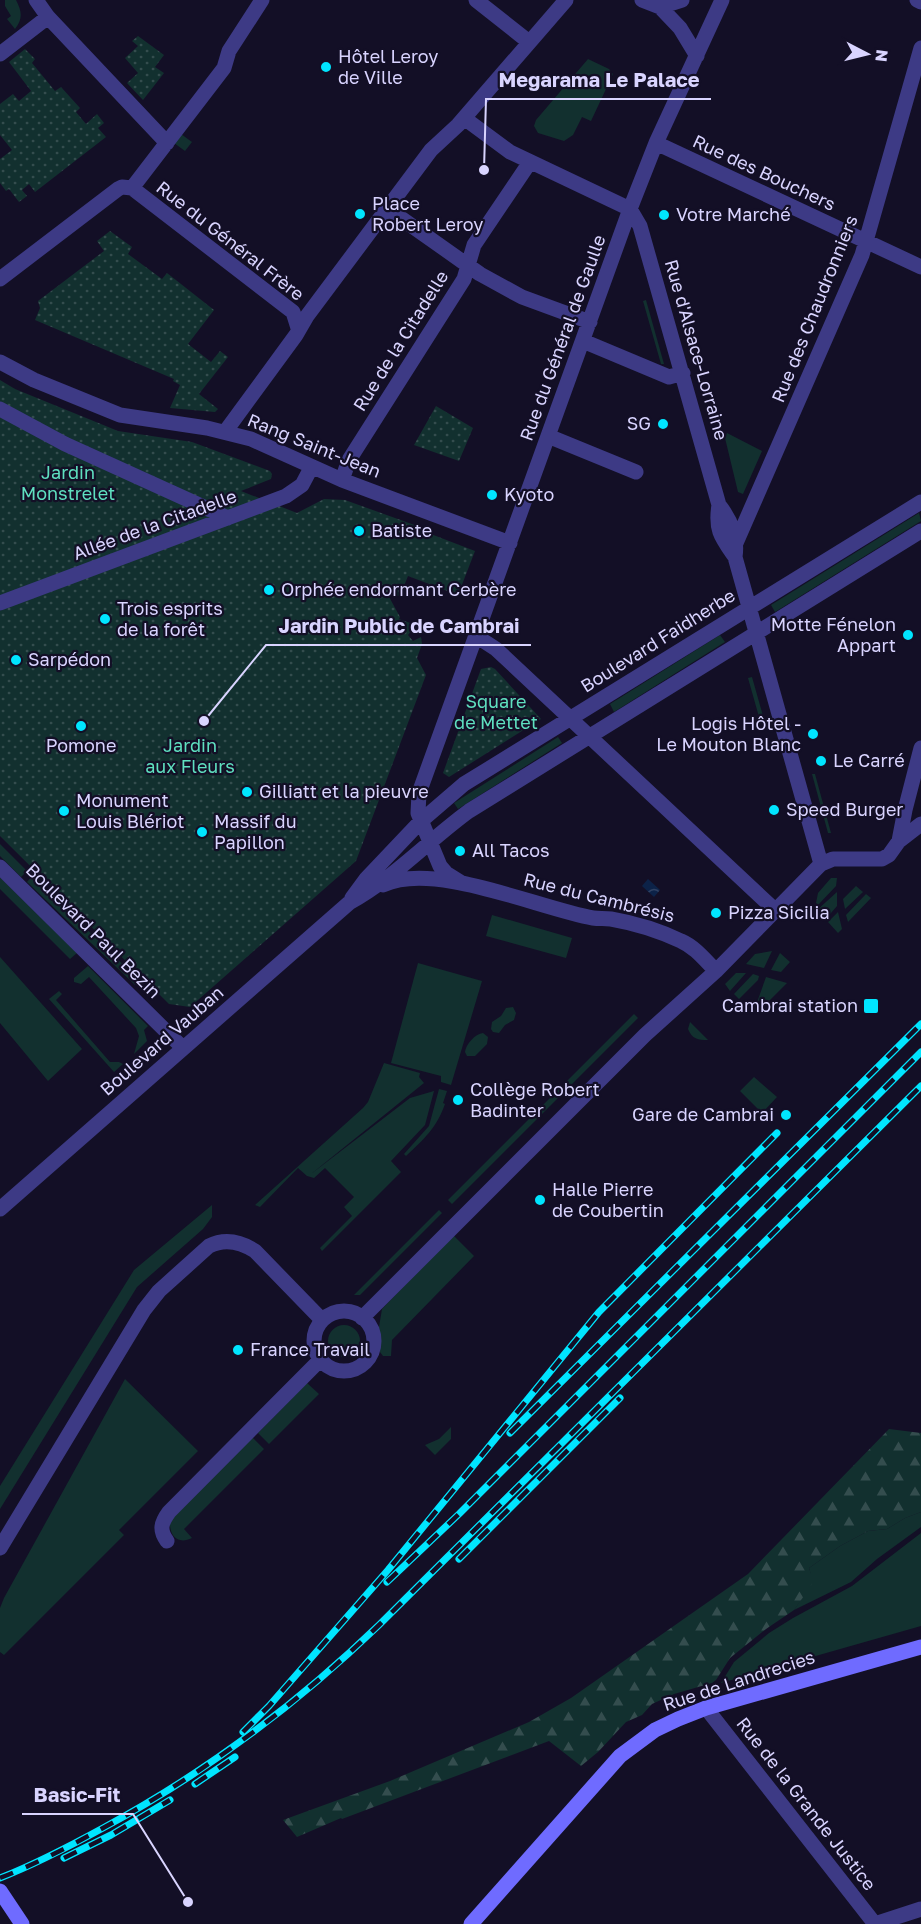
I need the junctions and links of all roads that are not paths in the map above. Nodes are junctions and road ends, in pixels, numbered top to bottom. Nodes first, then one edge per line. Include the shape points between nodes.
1 (36, 0) edge
2 (262, 0) edge
3 (476, 0) edge
4 (566, 0) edge
5 (642, 0) edge
6 (682, 0) edge
7 (722, 0) edge
8 (917, 0) edge
9 (921, 2) edge
10 (660, 7) junction
11 (48, 17) junction
12 (529, 42) junction
13 (921, 48) edge
14 (0, 54) edge
15 (697, 56) junction
16 (464, 118) junction
17 (167, 143) junction
18 (656, 143) junction
19 (531, 162) junction
20 (132, 188) junction
21 (388, 209) junction
22 (630, 209) junction
23 (866, 242) junction
24 (469, 265) junction
25 (921, 267) edge
26 (0, 279) edge
27 (590, 322) junction
28 (298, 328) junction
29 (583, 340) junction
30 (0, 362) edge
31 (683, 373) junction
32 (0, 409) edge
33 (225, 432) junction
34 (548, 436) junction
35 (311, 468) junction
36 (636, 472) dead end
37 (342, 480) junction
38 (921, 502) edge
39 (228, 518) junction
40 (921, 531) edge
41 (510, 543) junction
42 (736, 550) junction
43 (0, 603) edge
44 (749, 607) junction
45 (756, 633) junction
46 (476, 636) junction
47 (571, 719) junction
48 (591, 737) junction
49 (921, 748) edge
50 (421, 821) junction
51 (921, 824) edge
52 (430, 842) junction
53 (899, 842) junction
54 (821, 864) junction
55 (0, 867) edge
56 (462, 882) junction
57 (374, 889) junction
58 (349, 903) junction
59 (776, 911) junction
60 (716, 970) junction
61 (183, 1048) junction
62 (0, 1209) edge
63 (362, 1318) junction
64 (322, 1320) junction
65 (320, 1360) junction
66 (166, 1541) dead end
67 (0, 1548) edge
68 (921, 1647) edge
69 (706, 1708) junction
70 (0, 1891) edge
71 (921, 1909) edge
72 (20, 1921) edge
73 (471, 1924) edge
74 (875, 1924) edge

1 - 11 street
2 - 17 street via 230,51 224,68
3 - 12 street
4 - 12 street
5 - 10 street
6 - 10 street
7 - 15 street, Rue du Général de Gaulle
8 - 9 street
10 - 15 street via 680,28
11 - 14 street
11 - 17 street
12 - 16 street
13 - 23 street, Rue des Chaudronniers
15 - 18 street, Rue du Général de Gaulle
16 - 19 street via 500,146
16 - 21 street via 431,150
17 - 20 street
18 - 22 street, Rue du Général de Gaulle
18 - 23 street, Rue des Bouchers
19 - 22 street
19 - 24 street, Rue de la Citadelle via 474,245
20 - 26 street via 118,189
20 - 28 street, Rue du Général Frère via 293,312
21 - 24 street
21 - 28 street
22 - 27 street, Rue du Général de Gaulle
22 - 31 street, Rue d'Alsace-Lorraine via 640,226
23 - 25 street, Rue des Bouchers
23 - 42 street, Rue des Chaudronniers
24 - 27 street via 522,297
24 - 37 street, Rue de la Citadelle via 439,320 349,460
27 - 29 street, Rue du Général de Gaulle
28 - 33 street
29 - 31 street via 669,377
29 - 34 street, Rue du Général de Gaulle
30 - 33 street, Rang Saint-Jean via 120,415
31 - 42 street, Rue d'Alsace-Lorraine via 719,505 729,516
32 - 39 street via 82,452
33 - 35 street, Rang Saint-Jean via 251,439
34 - 36 street
34 - 41 street, Rue du Général de Gaulle
35 - 37 street, Rang Saint-Jean
35 - 39 street, Allée de la Citadelle via 296,491
37 - 41 street, Rang Saint-Jean
38 - 44 street, Boulevard Faidherbe
39 - 43 street, Allée de la Citadelle
40 - 45 street
41 - 46 street, Rue du Général de Gaulle
42 - 44 street, Rue d'Alsace-Lorraine
44 - 45 street, Rue d'Alsace-Lorraine
44 - 47 street, Boulevard Faidherbe
45 - 48 street
45 - 54 street, Rue d'Alsace-Lorraine
46 - 47 street via 496,649
46 - 50 street, Rue du Général de Gaulle via 419,793
47 - 48 street
47 - 50 street, Boulevard Faidherbe via 464,784
48 - 52 street via 470,812
48 - 59 street
49 - 53 street
50 - 52 street, Rue du Cambrésis
50 - 58 street, Boulevard Vauban via 366,879
51 - 53 street
52 - 56 street, Rue du Cambrésis via 442,869
52 - 57 street, Boulevard Vauban
53 - 54 street via 882,859 833,860
54 - 59 street
55 - 61 street, Boulevard Paul Bezin
56 - 57 street, Rue du Cambrésis via 400,880
56 - 60 street, Rue du Cambrésis via 666,935 690,946
57 - 58 street, Boulevard Vauban
58 - 61 street, Boulevard Vauban
59 - 60 street
60 - 63 street via 639,1041
61 - 62 street, Boulevard Vauban
63 - 64 street via 342,1311
63 - 65 street via 374,1339 363,1364 339,1371
64 - 65 street via 314,1340
64 - 67 street via 255,1251 231,1242 209,1246 150,1301
65 - 66 street via 169,1512 161,1528
68 - 69 main road, Rue de Landrecies
69 - 73 main road, Rue de Landrecies via 661,1727 620,1756
69 - 74 street, Rue de la Grande Justice
70 - 72 main road
71 - 74 street, Rue de la Grande Justice

